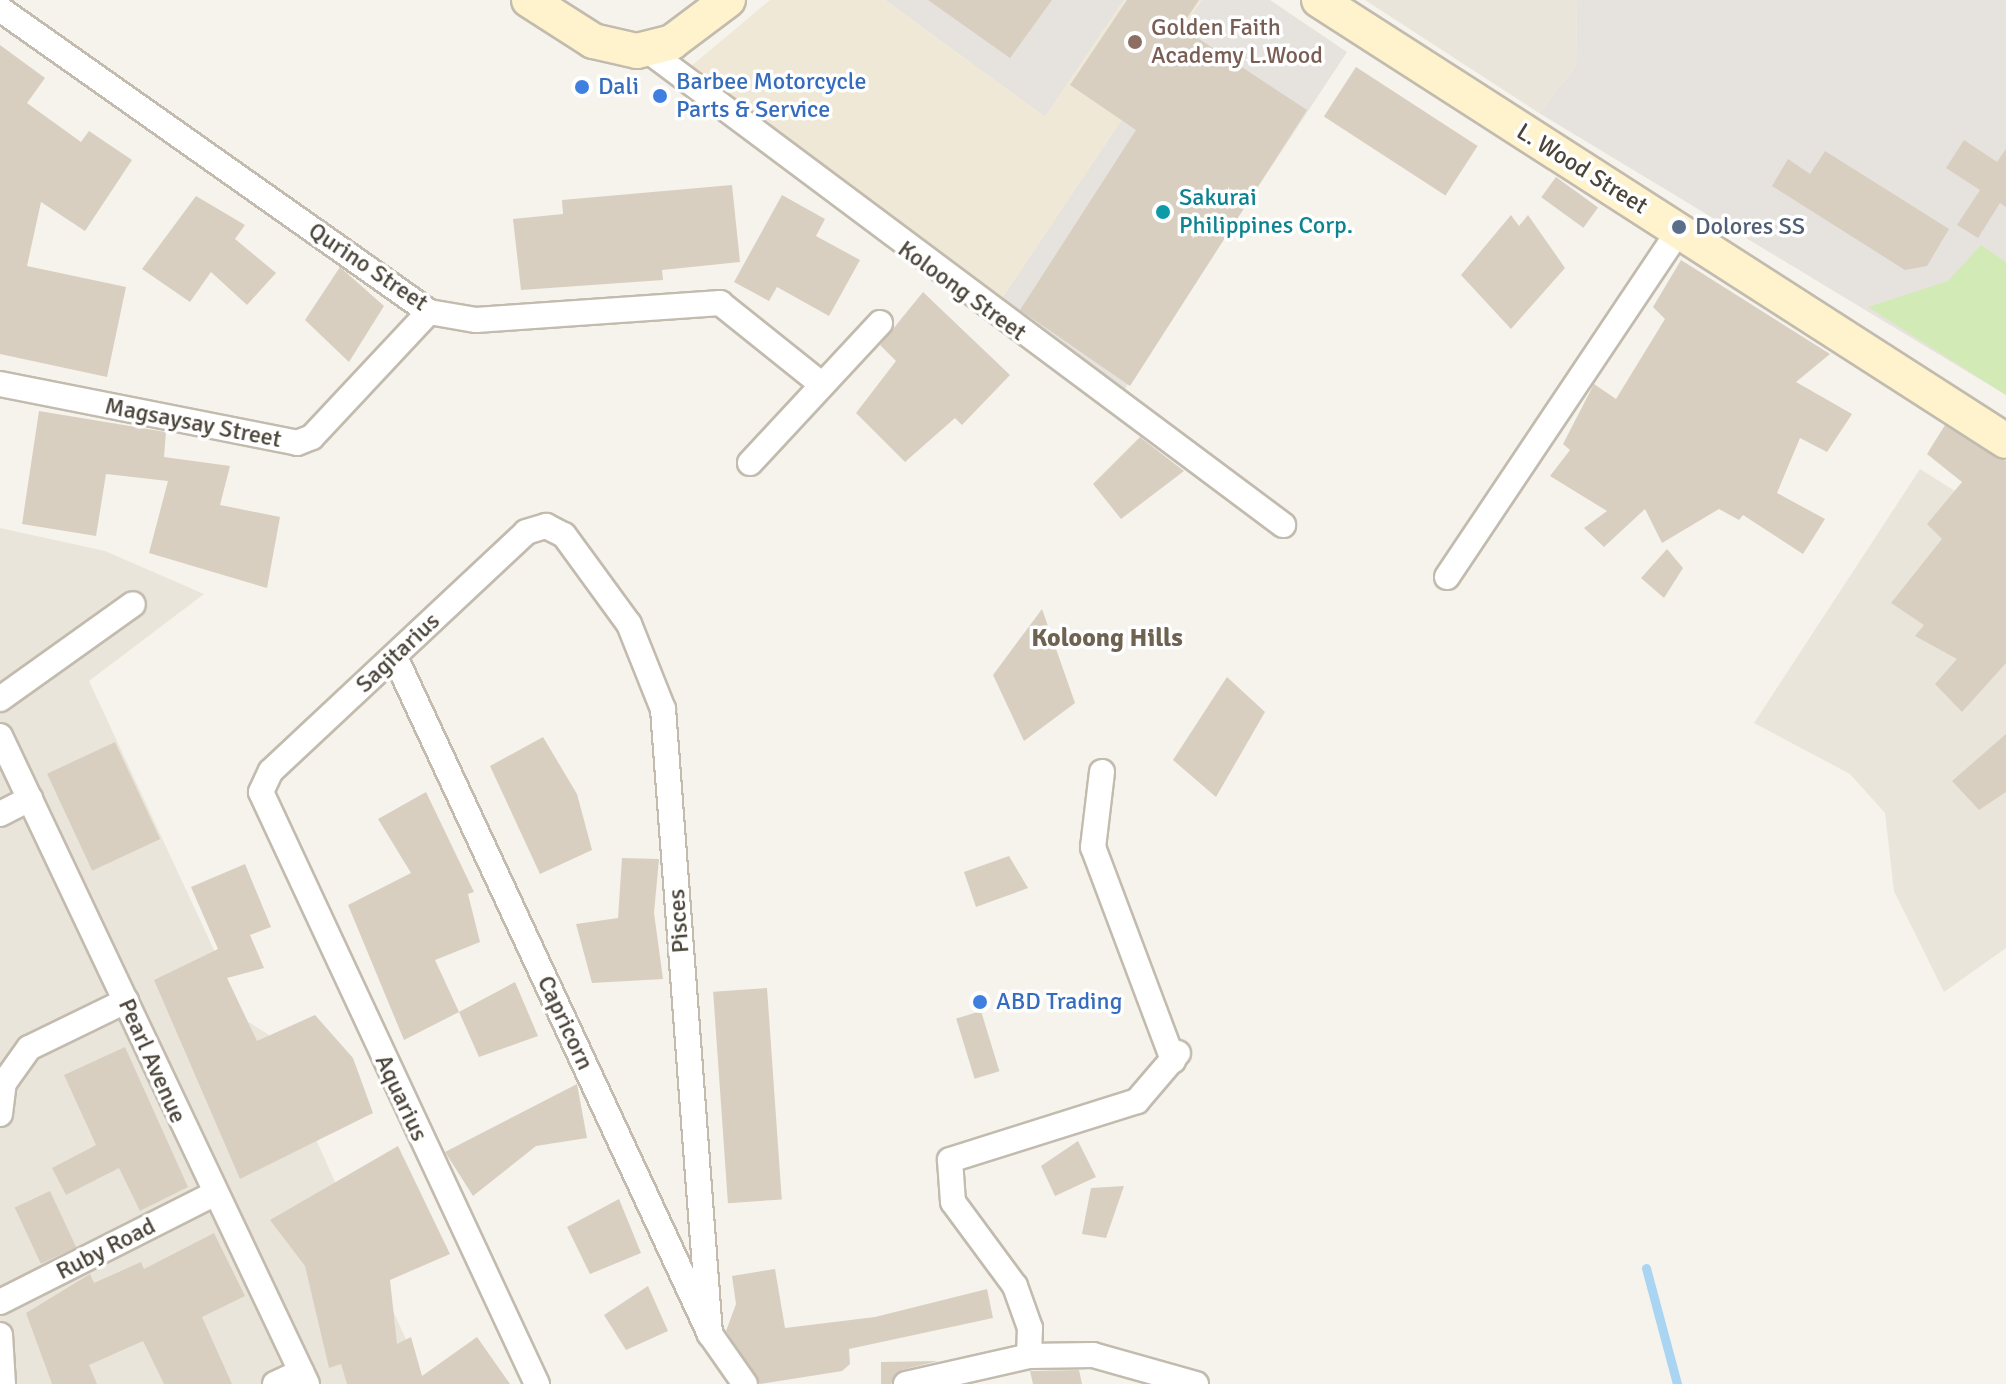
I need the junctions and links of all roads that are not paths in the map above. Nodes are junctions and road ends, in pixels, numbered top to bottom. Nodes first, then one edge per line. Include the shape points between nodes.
1 (529, 0) edge
2 (728, 0) edge
3 (1319, 0) edge
4 (0, 9) edge
5 (647, 50) junction
6 (1679, 230) junction
7 (429, 312) junction
8 (880, 323) dead end
9 (0, 384) edge
10 (821, 384) junction
11 (2006, 441) edge
12 (750, 463) dead end
13 (1283, 525) dead end
14 (564, 535) joint
15 (1447, 577) dead end
16 (133, 604) dead end
17 (395, 657) junction
18 (0, 699) edge
19 (0, 736) edge
20 (1102, 772) dead end
21 (30, 799) junction
22 (265, 812) joint
23 (0, 814) edge
24 (126, 1001) junction
25 (0, 1114) edge
26 (212, 1195) junction
27 (0, 1302) edge
28 (710, 1334) junction
29 (0, 1335) edge
30 (1029, 1356) junction
31 (304, 1378) edge
32 (940, 1381) edge
33 (3, 1384) edge
34 (275, 1384) edge
35 (537, 1384) edge
36 (745, 1384) edge
37 (906, 1384) edge
38 (1196, 1384) edge

1 - 5 main road via 605,46
2 - 5 main road via 672,42
3 - 6 main road, L. Wood Street
4 - 7 street, Qurino Street
5 - 13 street, Koloong Street
6 - 11 main road, L. Wood Street
6 - 15 street
7 - 9 street, Magsaysay Street via 312,437 297,443
7 - 10 street, Qurino Street via 476,320 720,303
8 - 10 street
10 - 12 street
14 - 17 street, Sagitarius via 546,526 526,532
14 - 28 street, Pisces via 629,624 663,709
16 - 18 street
17 - 22 street, Sagitarius via 271,771 261,792
17 - 28 street, Capricorn
19 - 21 street, Pearl Avenue
20 - 30 street via 1093,847 1176,1056 1137,1101 950,1160 953,1202 1015,1286 1030,1328
21 - 23 street
21 - 24 street, Pearl Avenue
22 - 35 street, Aquarius
24 - 25 street via 29,1048 4,1083
24 - 26 street, Pearl Avenue
26 - 27 street, Ruby Road
26 - 31 street, Pearl Avenue
28 - 36 street, Capricorn
29 - 33 street
30 - 32 street
30 - 38 street via 1093,1355
31 - 34 street
32 - 37 street

